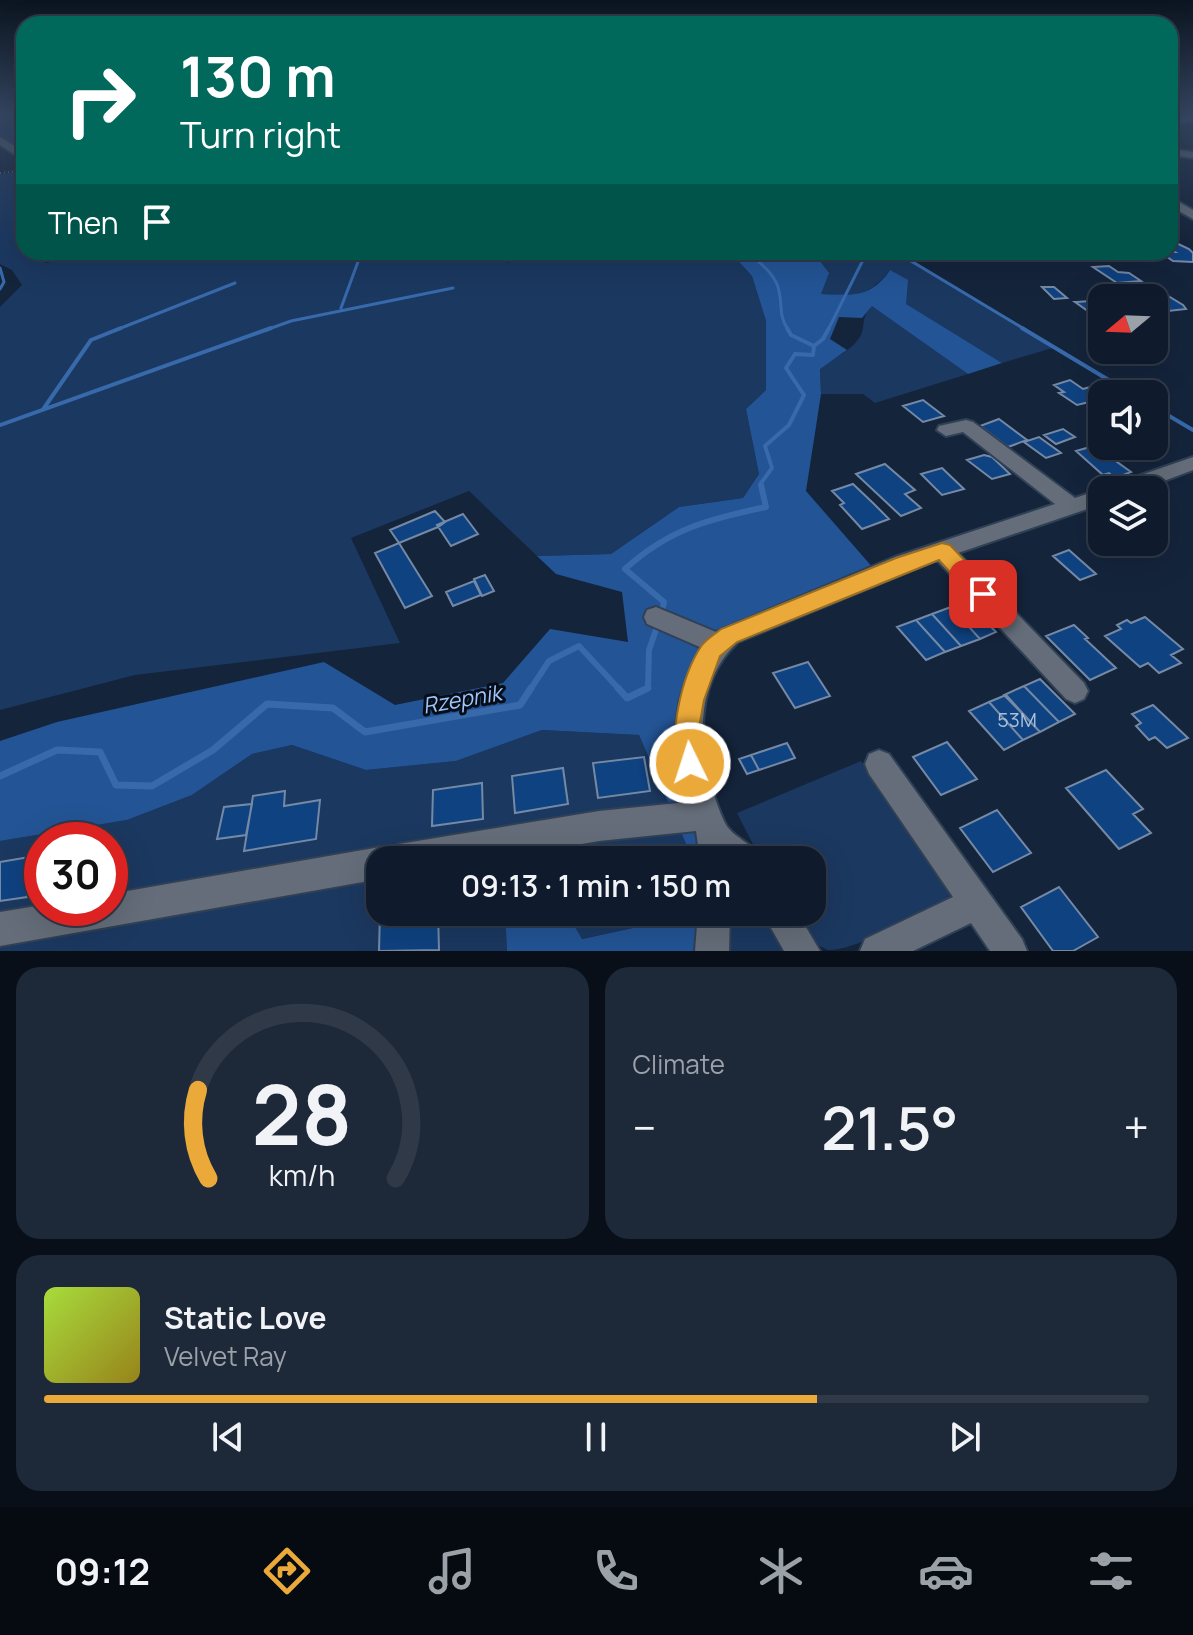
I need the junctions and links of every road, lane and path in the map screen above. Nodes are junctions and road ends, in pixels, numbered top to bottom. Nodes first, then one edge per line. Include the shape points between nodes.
1 (946, 430) dead end
2 (1193, 463) edge
3 (1157, 476) edge
4 (1088, 501) edge
5 (1073, 507) junction
6 (942, 551) junction
7 (661, 619) dead end
8 (719, 644) junction
9 (1075, 691) dead end
10 (879, 764) dead end
11 (713, 837) edge
12 (481, 846) edge
13 (366, 865) edge
14 (976, 903) junction
15 (713, 926) edge
16 (787, 926) edge
17 (0, 929) edge
18 (712, 951) edge
19 (803, 951) edge
20 (877, 951) edge
21 (1010, 951) edge

1 - 5 street via 966,426
2 - 3 street
4 - 5 street
5 - 6 street
6 - 8 street via 729,635
6 - 9 street
7 - 8 street
8 - 11 street via 711,650 686,728 690,763
10 - 14 street
11 - 12 street via 599,826
13 - 17 street
14 - 20 street
14 - 21 street
15 - 18 street
16 - 19 street

